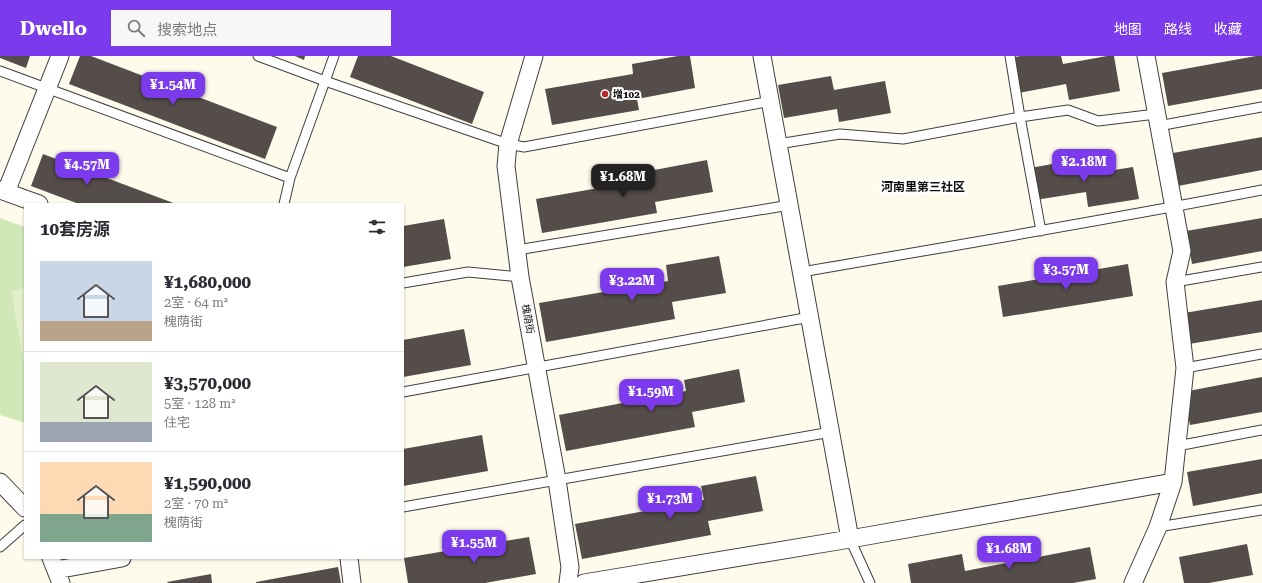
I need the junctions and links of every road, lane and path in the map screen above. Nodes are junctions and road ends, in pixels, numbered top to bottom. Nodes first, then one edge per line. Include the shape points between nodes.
1 (60, 56) edge
2 (258, 56) edge
3 (334, 56) edge
4 (534, 56) edge
5 (762, 56) edge
6 (1010, 56) edge
7 (1146, 56) edge
8 (0, 71) edge
9 (325, 81) junction
10 (48, 88) junction
11 (771, 101) junction
12 (1262, 108) edge
13 (1020, 117) junction
14 (1157, 120) junction
15 (508, 144) junction
16 (778, 144) junction
17 (290, 178) junction
18 (1262, 190) edge
19 (3, 191) edge
20 (36, 203) edge
21 (284, 203) edge
22 (790, 205) junction
23 (1174, 207) junction
24 (1041, 231) junction
25 (517, 250) junction
26 (1262, 268) edge
27 (802, 272) junction
28 (520, 277) junction
29 (1175, 282) junction
30 (404, 283) edge
31 (810, 317) junction
32 (1262, 354) edge
33 (536, 367) junction
34 (1185, 368) junction
35 (404, 392) edge
36 (1262, 430) edge
37 (831, 432) junction
38 (1177, 446) junction
39 (557, 480) junction
40 (0, 482) edge
41 (1173, 482) junction
42 (24, 507) edge
43 (404, 507) edge
44 (1262, 510) edge
45 (24, 525) edge
46 (1158, 527) junction
47 (850, 539) junction
48 (0, 547) edge
49 (116, 559) edge
50 (349, 559) edge
51 (56, 570) edge
52 (352, 583) edge
53 (568, 583) edge
54 (584, 583) edge
55 (870, 583) edge
56 (1133, 583) edge

1 - 10 street
2 - 9 lane
3 - 9 lane
4 - 15 street, 槐荫街
5 - 11 street
6 - 13 lane
7 - 14 street
8 - 10 lane
9 - 15 lane
9 - 17 lane
10 - 17 lane
10 - 19 street
11 - 15 lane via 524,147
11 - 16 street
12 - 14 lane
13 - 14 lane via 1068,110 1098,122
13 - 16 lane via 903,139 840,134
13 - 24 lane
14 - 23 street
15 - 25 street, 槐荫街 via 506,166
16 - 22 street
17 - 21 lane
18 - 23 lane
19 - 20 street
22 - 25 lane
22 - 27 street
23 - 24 lane
23 - 29 street via 1182,251
24 - 27 lane
25 - 28 street, 槐荫街
26 - 29 lane
27 - 31 street
28 - 30 lane via 468,272
28 - 33 street, 槐荫街
29 - 34 street
31 - 33 lane
31 - 37 street
32 - 34 lane
33 - 35 lane
33 - 39 street, 槐荫街
34 - 38 street
36 - 38 lane
37 - 39 lane
37 - 47 street
38 - 41 street
39 - 43 lane
39 - 53 street, 槐荫街 via 570,567
40 - 42 street
41 - 46 street
41 - 47 street
44 - 46 lane
45 - 48 lane
46 - 56 street
47 - 54 street
47 - 55 lane
49 - 51 street
50 - 52 street

